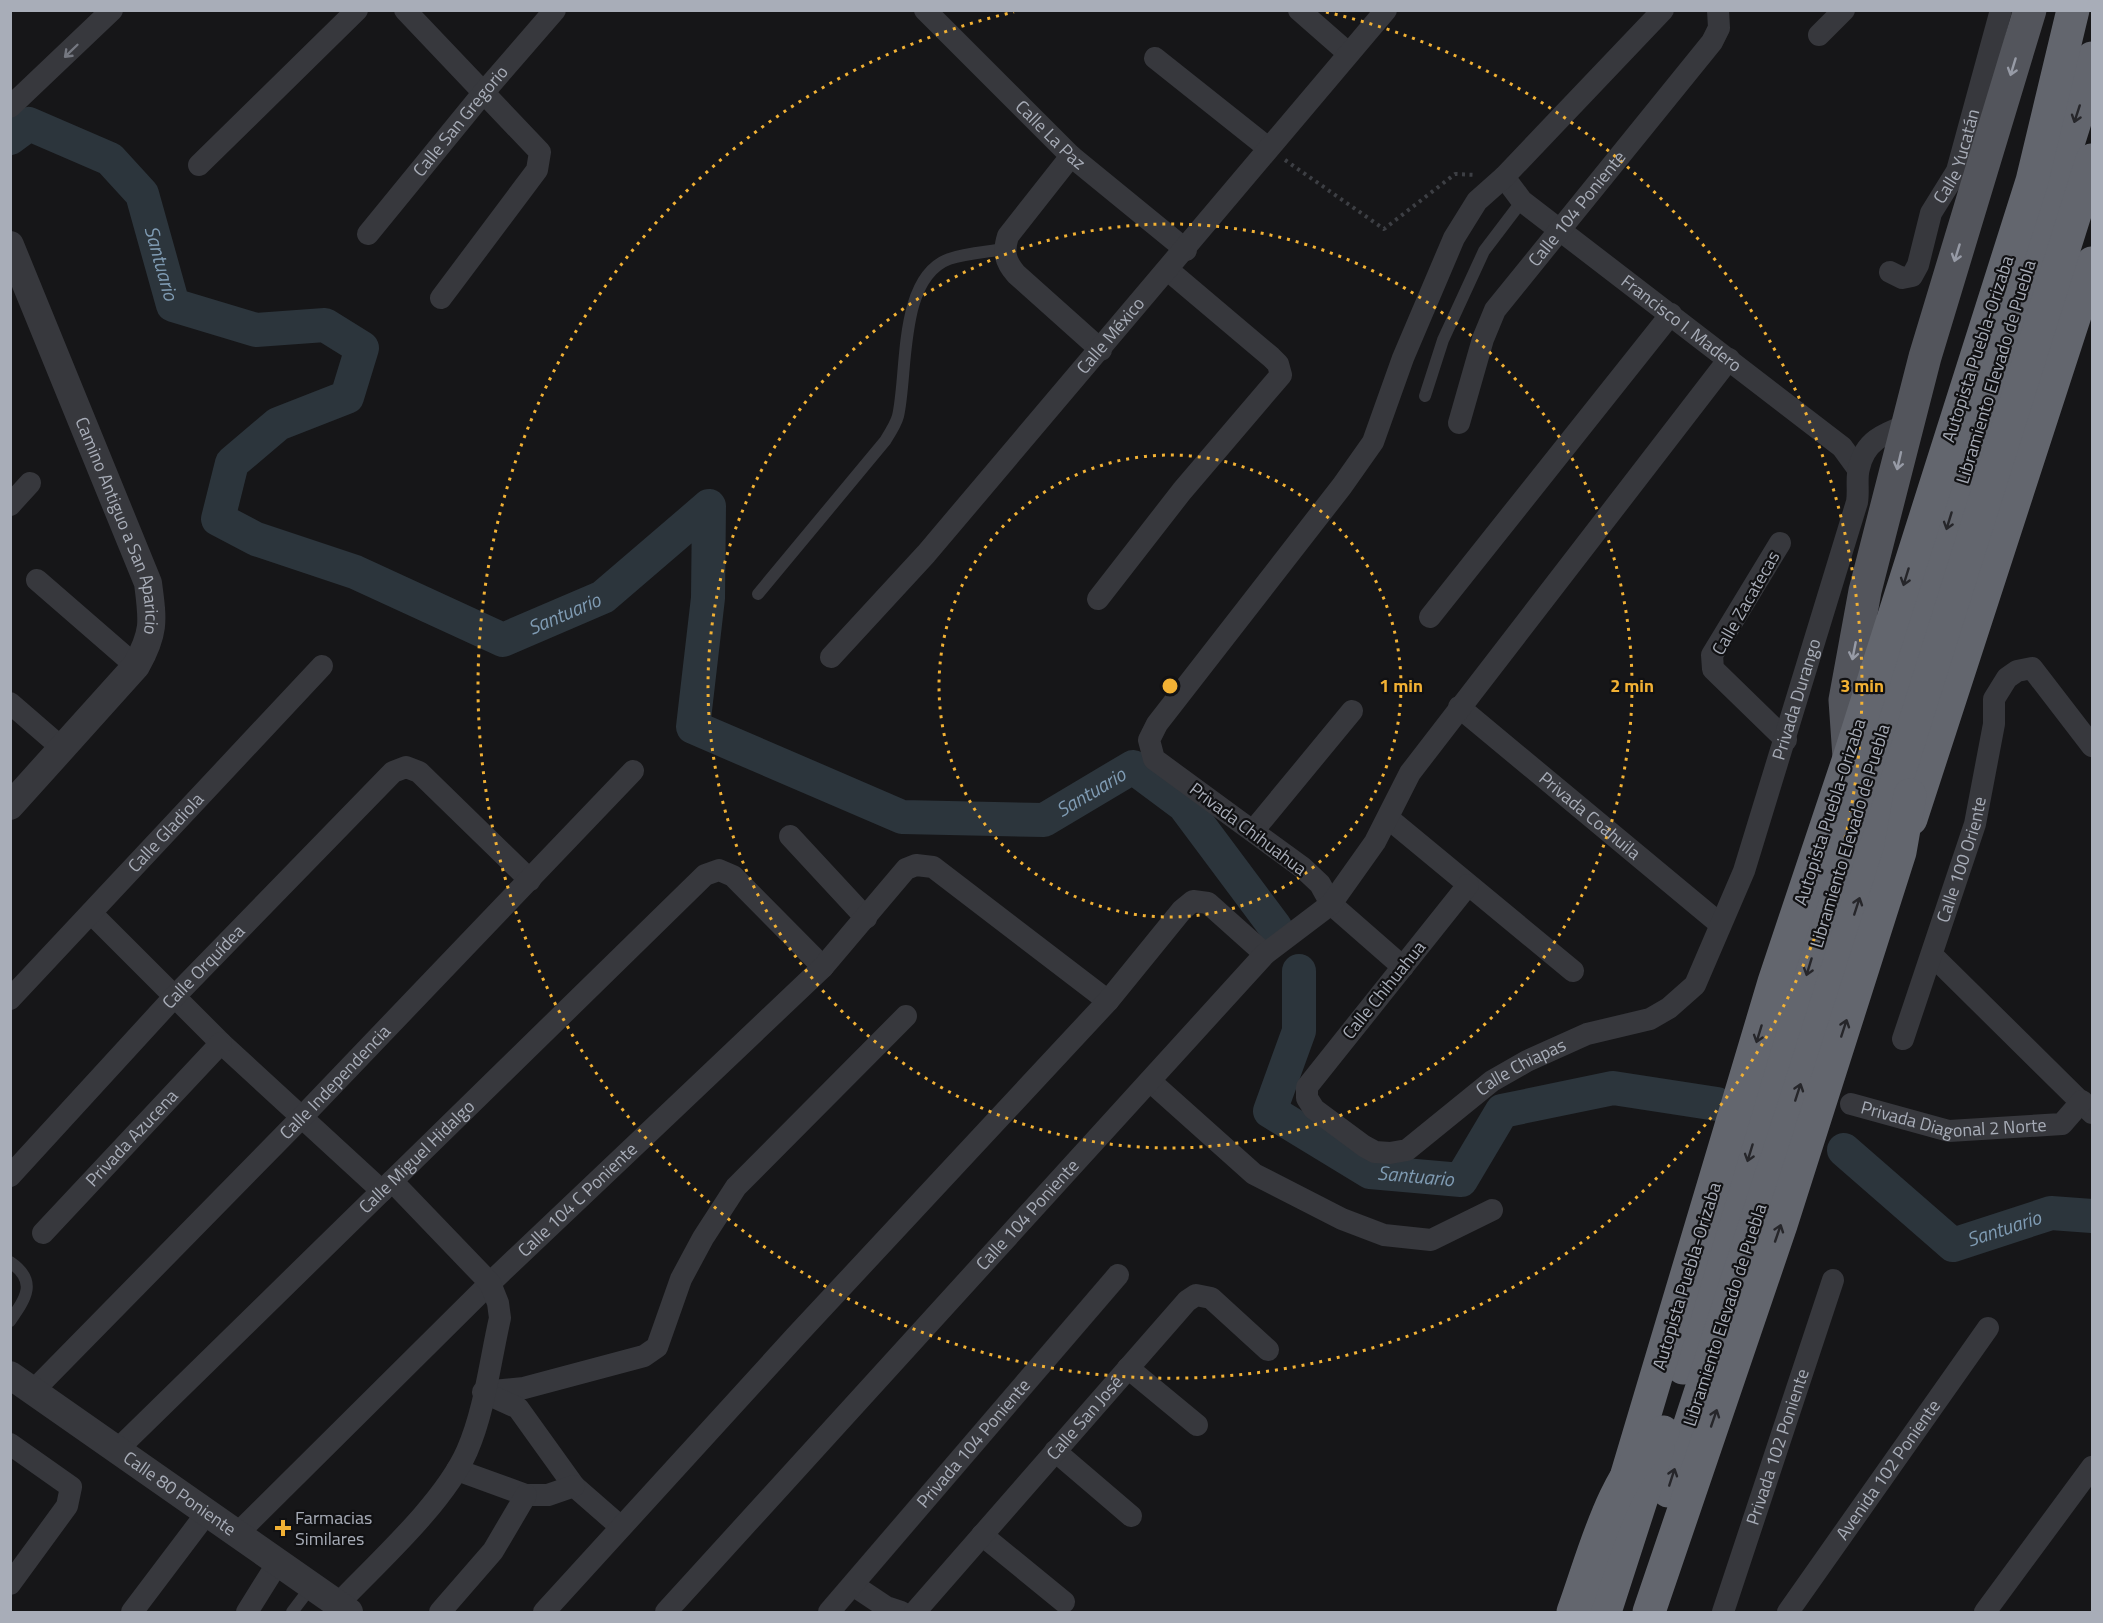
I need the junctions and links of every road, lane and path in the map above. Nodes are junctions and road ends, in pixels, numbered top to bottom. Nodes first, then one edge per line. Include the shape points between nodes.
1 (112, 10) edge
2 (357, 10) edge
3 (405, 10) edge
4 (555, 10) edge
5 (925, 10) edge
6 (1299, 10) edge
7 (1386, 10) edge
8 (1663, 10) edge
9 (1718, 10) edge
10 (1844, 10) edge
11 (2001, 10) edge
12 (2030, 10) edge
13 (2073, 10) edge
14 (1819, 34) dead end
15 (1348, 53) junction
16 (1155, 58) dead end
17 (2092, 58) edge
18 (484, 92) junction
19 (10, 107) edge
20 (1268, 148) junction
21 (1071, 156) junction
22 (2092, 160) edge
23 (199, 165) dead end
24 (1504, 177) junction
25 (1522, 201) junction
26 (2092, 214) edge
27 (1561, 228) junction
28 (368, 234) dead end
29 (10, 245) edge
30 (1186, 250) junction
31 (1006, 256) junction
32 (2092, 263) edge
33 (1168, 270) junction
34 (1890, 272) dead end
35 (441, 298) dead end
36 (1671, 314) junction
37 (1101, 351) junction
38 (1729, 359) junction
39 (1425, 396) dead end
40 (1459, 423) dead end
41 (1907, 425) junction
42 (1858, 469) junction
43 (30, 483) dead end
44 (10, 505) edge
45 (1780, 543) dead end
46 (37, 580) dead end
47 (759, 594) dead end
48 (1098, 599) dead end
49 (1430, 616) dead end
50 (831, 657) dead end
51 (136, 666) junction
52 (322, 666) dead end
53 (10, 703) edge
54 (1459, 707) junction
55 (1352, 711) dead end
56 (1786, 740) junction
57 (2092, 746) edge
58 (62, 748) junction
59 (1849, 759) junction
60 (633, 771) dead end
61 (10, 806) edge
62 (1388, 818) junction
63 (1253, 831) junction
64 (790, 836) dead end
65 (1900, 852) junction
66 (530, 880) junction
67 (1468, 885) junction
68 (1331, 904) junction
69 (91, 913) junction
70 (866, 918) junction
71 (1720, 924) junction
72 (1265, 954) junction
73 (1933, 956) junction
74 (823, 967) junction
75 (1403, 967) junction
76 (1573, 971) dead end
77 (175, 996) junction
78 (10, 999) edge
79 (1108, 1001) junction
80 (906, 1016) dead end
81 (1903, 1039) dead end
82 (221, 1042) junction
83 (1150, 1081) junction
84 (1307, 1098) joint
85 (1851, 1104) dead end
86 (2087, 1107) edge
87 (303, 1116) junction
88 (10, 1176) edge
89 (387, 1186) junction
90 (1492, 1210) dead end
91 (43, 1233) dead end
92 (10, 1262) edge
93 (1118, 1275) dead end
94 (1833, 1280) dead end
95 (490, 1283) junction
96 (10, 1321) edge
97 (1989, 1328) dead end
98 (1268, 1350) dead end
99 (1128, 1368) junction
100 (22, 1383) edge
101 (483, 1392) junction
102 (1197, 1425) dead end
103 (1663, 1432) junction
104 (10, 1444) edge
105 (118, 1449) junction
106 (1055, 1451) junction
107 (2092, 1467) edge
108 (457, 1470) junction
109 (574, 1486) junction
110 (526, 1495) junction
111 (206, 1514) junction
112 (1131, 1516) dead end
113 (621, 1527) junction
114 (237, 1534) junction
115 (982, 1535) junction
116 (277, 1563) junction
117 (10, 1584) edge
118 (853, 1585) junction
119 (311, 1587) junction
120 (1064, 1602) dead end
121 (343, 1608) edge
122 (132, 1612) edge
123 (246, 1612) edge
124 (292, 1612) edge
125 (440, 1612) edge
126 (544, 1612) edge
127 (666, 1612) edge
128 (829, 1612) edge
129 (901, 1612) edge
130 (915, 1612) edge
131 (1573, 1612) edge
132 (1582, 1612) edge
133 (1605, 1612) edge
134 (1629, 1612) edge
135 (1649, 1612) edge
136 (1723, 1612) edge
137 (1788, 1612) edge
138 (1985, 1612) edge

1 -> 19 street
2 - 23 street
3 - 18 street
4 - 18 street, Calle San Gregorio
5 - 21 street, Calle La Paz
6 - 15 street
7 - 15 street, Calle México
8 - 24 street
9 - 27 street, Calle 104 Poniente via 1719,28 1712,42
10 - 14 street
11 - 34 street, Calle Yucatán via 1957,171 1931,213 1918,264 1912,276 1902,278
12 -> 41 main road
13 -> 59 highway, Autopista Puebla-Orizaba via 2032,181
15 - 20 street, Calle México
16 - 20 street
17 -> 103 highway, Libramiento Elevado de Puebla
18 - 28 street, Calle San Gregorio
18 - 35 street via 540,152 537,170
20 - 24 path via 1384,229 1455,174
20 - 30 street, Calle México
21 - 30 street, Calle La Paz
21 - 31 street via 1008,236
134 -> 22 highway, Libramiento Elevado de Puebla via 1802,1081
24 - 25 street, Francisco I. Madero
24 - 63 street, Privada Chihuahua via 1477,201 1454,238 1403,358 1373,442 1157,724 1149,740 1154,759
25 - 27 street, Francisco I. Madero
25 - 39 lane via 1484,251 1443,340
26 - 65 highway via 1923,731
27 - 36 street, Francisco I. Madero
27 - 40 street, Calle 104 Poniente via 1496,310 1483,339
29 - 51 street, Camino Antiguo a San Aparicio via 148,584 153,620 149,642
30 - 33 street, Calle México
31 - 37 street
31 - 47 lane via 949,260 930,273 916,297 909,327 898,418 885,441
32 - 65 highway
33 - 37 street, Calle México
33 - 48 street via 1271,357 1281,375 1182,491
36 - 38 street, Francisco I. Madero
36 - 49 street
37 - 50 street, Calle México via 927,554
38 - 42 street, Francisco I. Madero via 1842,447
38 - 54 street, Calle 104 Poniente
41 - 42 street via 1877,436
41 -> 59 main road via 1865,591 1845,700
42 - 56 street, Privada Durango via 1857,502
43 - 44 street
45 - 56 street, Calle Zacatecas via 1712,655 1713,669
46 - 51 street
51 - 58 street, Camino Antiguo a San Aparicio
52 - 69 street, Calle Gladiola
53 - 58 street
54 - 62 street, Calle 104 Poniente via 1410,773
54 - 71 street, Privada Coahuila
55 - 63 street
56 - 71 street, Privada Durango via 1744,871
57 - 73 street, Calle 100 Oriente via 2032,668 2017,670 2007,678 1994,699 1994,724 1975,824
58 - 61 street, Camino Antiguo a San Aparicio
59 -> 132 highway, Autopista Puebla-Orizaba via 1774,982 1635,1452
60 - 66 street, Calle Independencia
62 - 67 street
62 - 68 street, Calle 104 Poniente
63 - 68 street, Privada Chihuahua via 1303,868 1320,884
64 - 70 street
135 -> 65 highway via 1780,1225
66 - 77 street, Calle Orquídea via 419,772 406,767 393,772
66 - 87 street, Calle Independencia
67 - 75 street, Calle Chihuahua
67 - 76 street
68 - 72 street, Calle 104 Poniente
68 - 75 street, Privada Chihuahua
69 - 77 street
69 - 78 street, Calle Gladiola
70 - 74 street, Calle 104 C Poniente
70 - 79 street, Calle 104 C Poniente via 906,869 916,865 933,867
71 - 84 street, Calle Chiapas via 1695,985 1669,1008 1650,1019 1587,1034 1527,1060 1492,1081 1407,1150 1375,1152 1314,1109
72 - 79 street via 1208,903 1193,901
72 - 83 street, Calle 104 Poniente
73 - 81 street, Calle 100 Oriente
73 - 86 street
74 - 89 street, Calle Miguel Hidalgo via 733,876 719,870 705,874
74 - 95 street, Calle 104 C Poniente
75 - 84 street, Calle Chihuahua via 1314,1076
77 - 82 street
77 - 88 street, Calle Orquídea
79 - 113 street
80 - 101 street via 736,1187 681,1279 657,1347 644,1356 524,1388
82 - 87 street
82 - 91 street, Privada Azucena
83 - 90 street via 1254,1174 1342,1219 1384,1235 1431,1240
83 - 127 street, Calle 104 Poniente
85 - 86 street, Privada Diagonal 2 Norte via 1949,1131 2062,1124
87 - 89 street
87 - 100 street, Calle Independencia
89 - 95 street
89 - 105 street, Calle Miguel Hidalgo
92 - 96 lane via 24,1272 28,1281 24,1300
93 - 118 street, Privada 104 Poniente
94 - 136 street, Privada 102 Poniente
95 - 101 street via 500,1318
95 - 114 street, Calle 104 C Poniente
97 - 137 street, Avenida 102 Poniente
98 - 99 street, Calle San José via 1211,1298 1196,1295
99 - 102 street
99 - 106 street, Calle San José
100 - 105 street, Calle 80 Poniente
101 - 108 street via 474,1432
101 - 109 street via 518,1408
103 - 131 highway, bridge via 1636,1461 1618,1494
103 - 133 highway, Libramiento Elevado de Puebla
104 - 117 street via 71,1487 67,1506
105 - 111 street, Calle 80 Poniente
106 - 112 street
106 - 115 street, Calle San José
107 - 138 street
108 - 110 street
108 - 121 street
109 - 110 street via 548,1495
109 - 113 street
110 - 125 street via 493,1551
111 - 114 street, Calle 80 Poniente
111 - 122 street
113 - 126 street
114 - 116 street, Calle 80 Poniente
115 - 120 street
115 - 130 street, Calle San José
116 - 119 street, Calle 80 Poniente
116 - 123 street
118 - 128 street, Privada 104 Poniente
118 - 129 street
119 - 121 street, Calle 80 Poniente
119 - 124 lane

